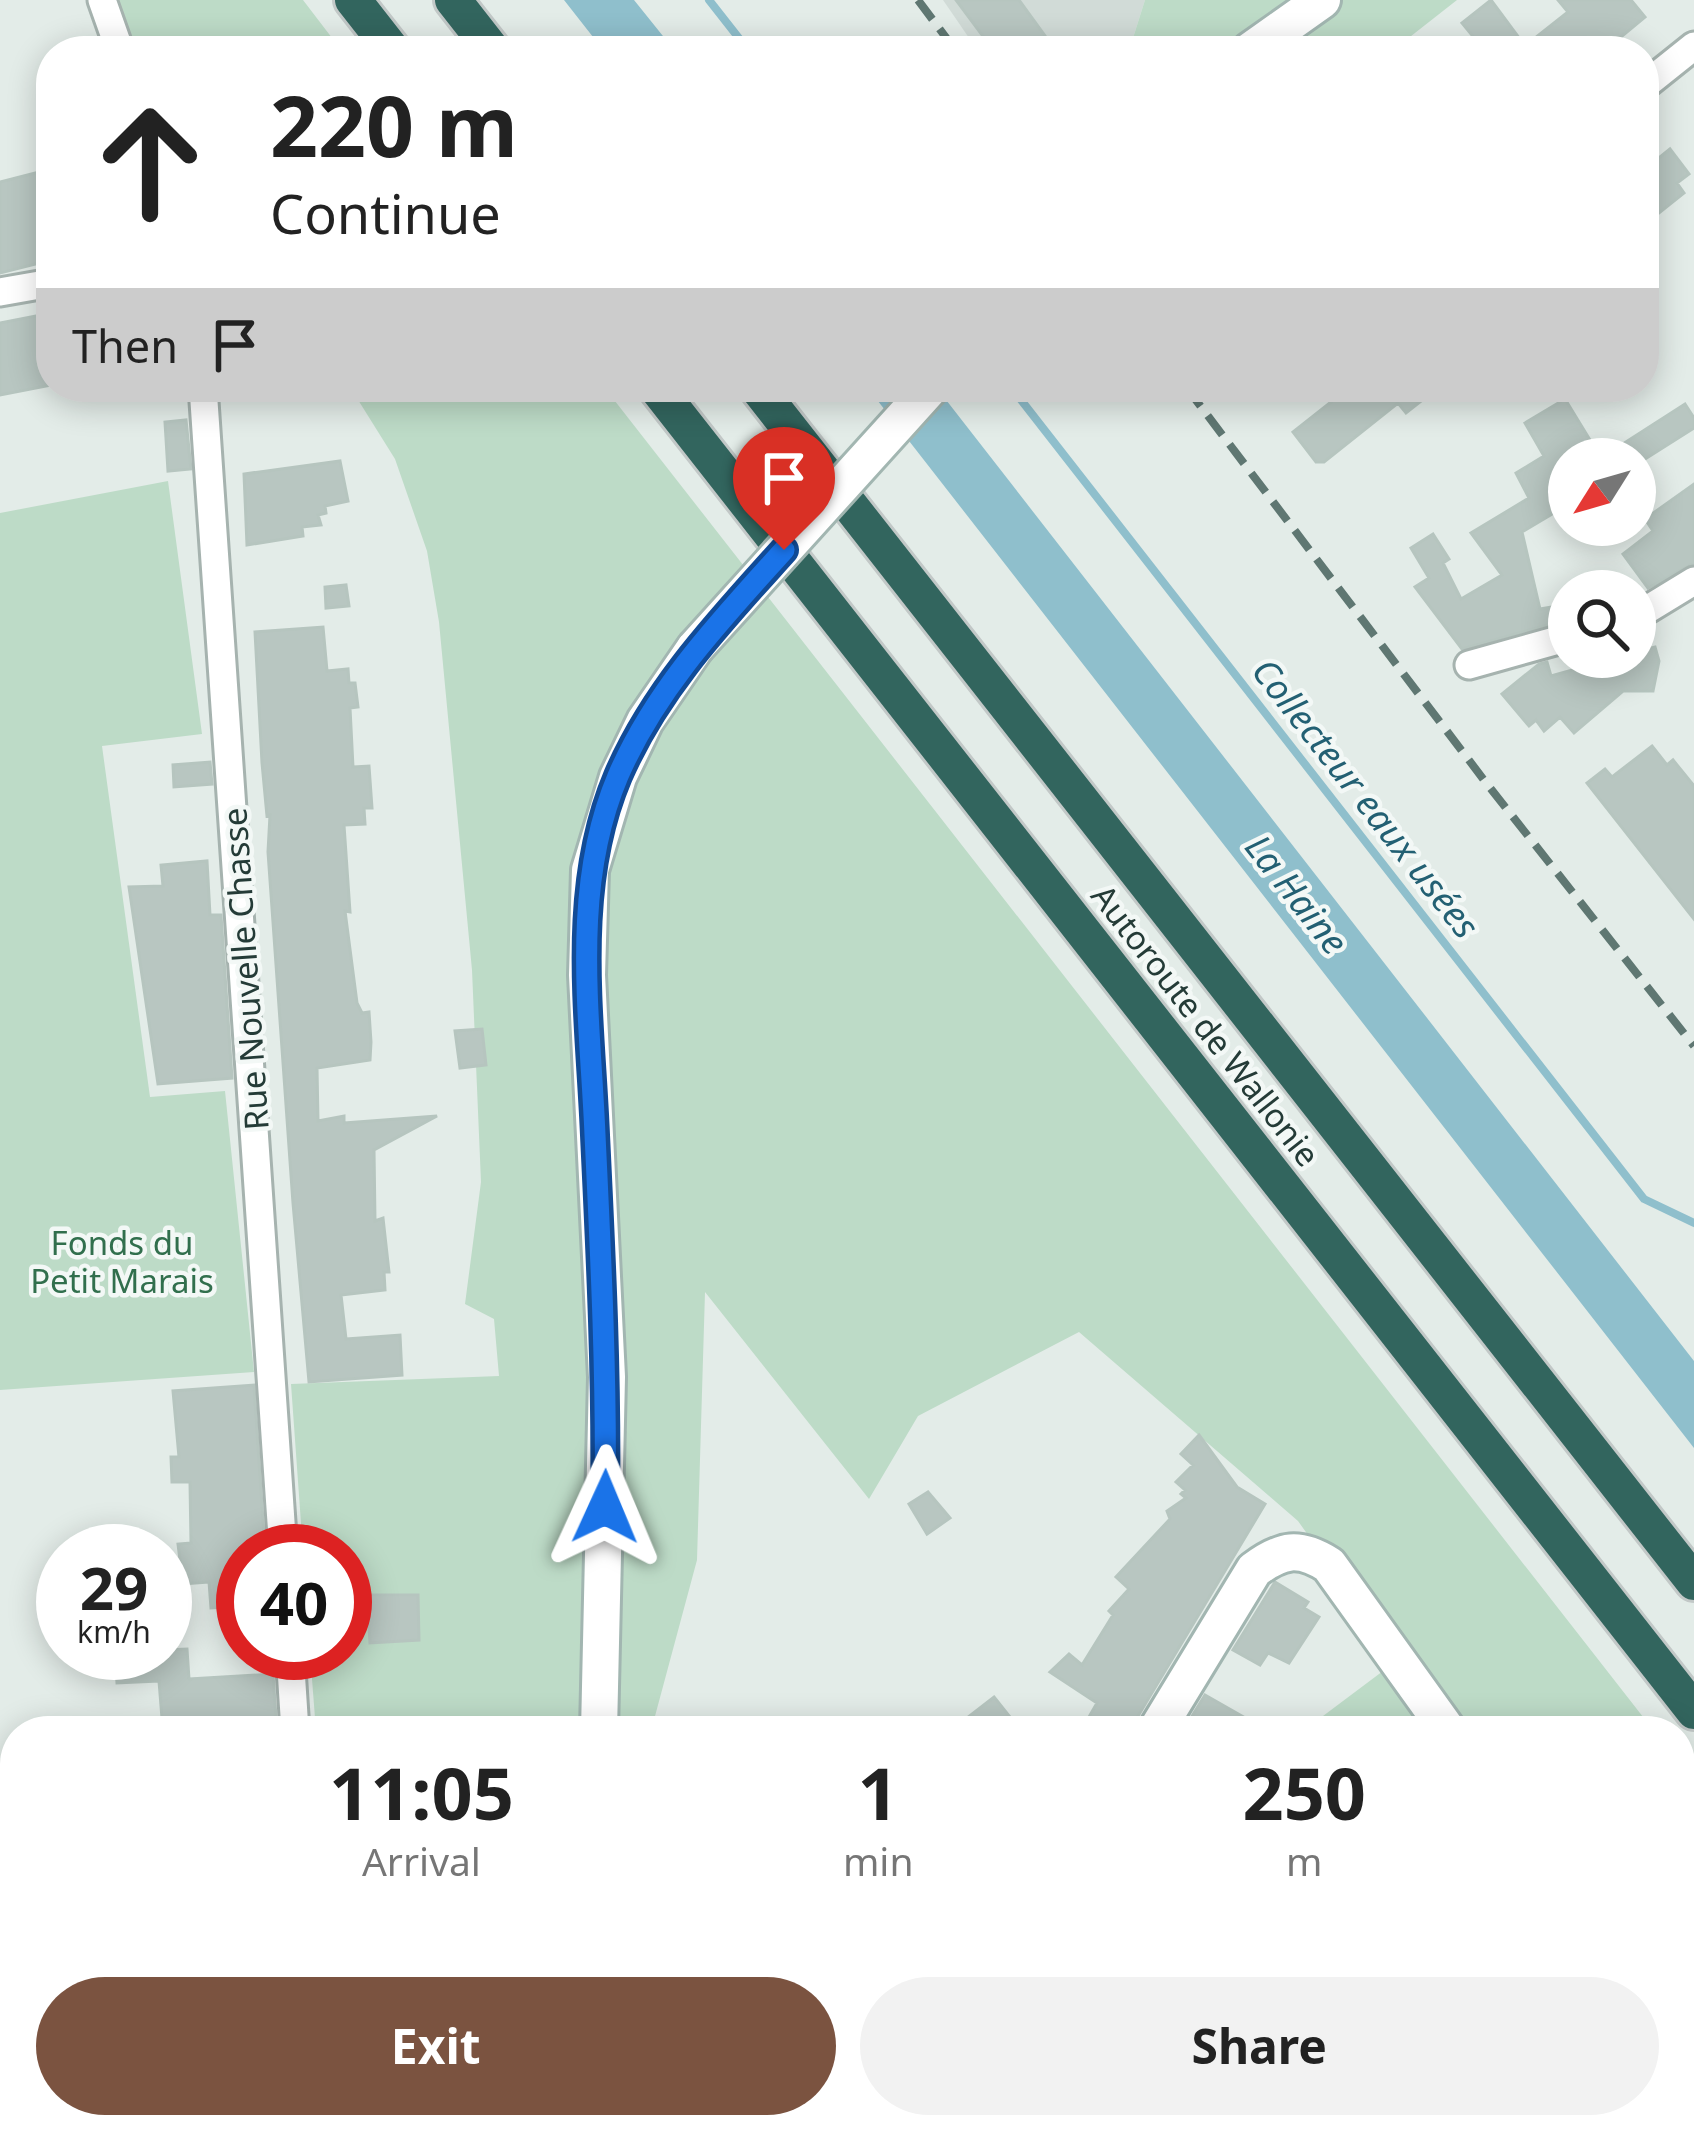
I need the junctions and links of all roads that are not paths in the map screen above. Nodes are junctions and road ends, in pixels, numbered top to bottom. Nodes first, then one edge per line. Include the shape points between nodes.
1 (102, 0) edge
2 (353, 0) edge
3 (453, 0) edge
4 (1322, 0) edge
5 (115, 36) edge
6 (381, 36) edge
7 (481, 36) edge
8 (1271, 36) edge
9 (1694, 46) edge
10 (1659, 74) edge
11 (36, 286) edge
12 (0, 292) edge
13 (204, 402) edge
14 (668, 402) edge
15 (769, 402) edge
16 (917, 402) edge
17 (1694, 581) edge
18 (1656, 604) edge
19 (1548, 643) edge
20 (1468, 665) dead end
21 (281, 1524) edge
22 (1694, 1582) edge
23 (292, 1680) edge
24 (1694, 1711) edge
25 (294, 1716) edge
26 (599, 1716) edge
27 (1165, 1716) edge
28 (1437, 1716) edge

1 - 5 street
2 - 6 highway
3 - 7 highway
4 - 8 street
9 - 10 street
11 - 12 street
13 - 21 street, Rue Nouvelle Chasse
14 - 24 highway, Autoroute de Wallonie
15 - 22 highway, Autoroute de Wallonie
16 - 26 street, bridge via 695,648 627,758 590,870 587,975 607,1377
17 - 18 street
19 - 20 street
23 - 25 street
27 - 28 street via 1254,1570 1290,1550 1329,1565

